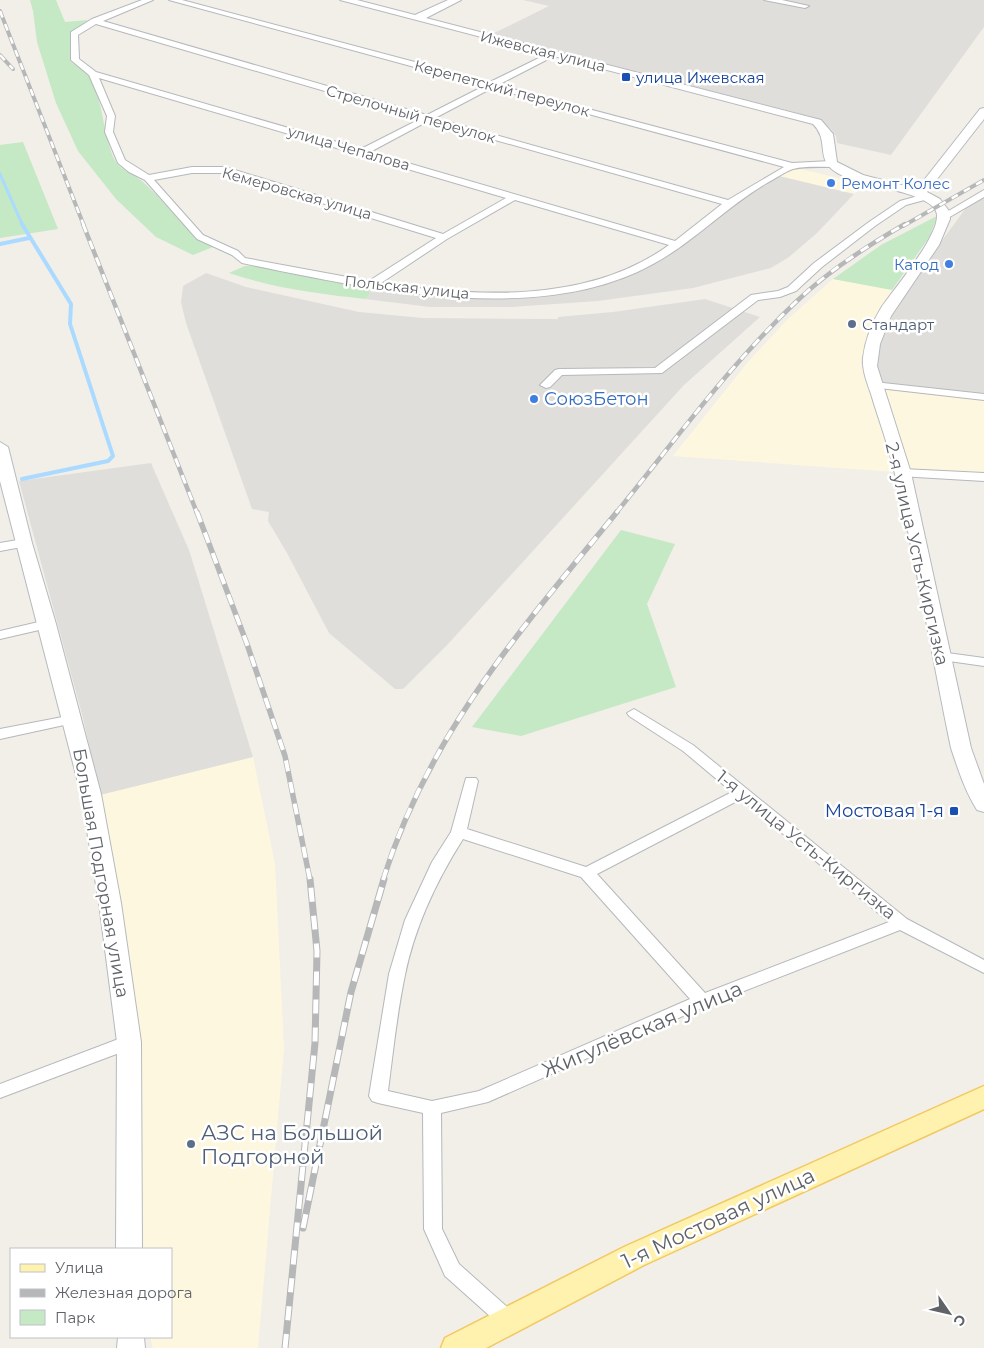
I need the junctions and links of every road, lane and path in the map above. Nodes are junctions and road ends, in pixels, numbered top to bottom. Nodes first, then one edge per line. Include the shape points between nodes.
1 (149, 0) edge
2 (173, 0) edge
3 (345, 0) edge
4 (456, 0) edge
5 (768, 0) edge
6 (805, 6) dead end
7 (417, 18) junction
8 (95, 21) junction
9 (553, 53) junction
10 (93, 74) junction
11 (492, 85) junction
12 (984, 111) edge
13 (426, 118) junction
14 (363, 152) junction
15 (830, 161) junction
16 (792, 166) junction
17 (148, 178) junction
18 (984, 194) edge
19 (922, 195) junction
20 (514, 197) junction
21 (729, 203) junction
22 (945, 216) junction
23 (444, 237) junction
24 (675, 244) junction
25 (370, 285) junction
26 (874, 385) junction
27 (546, 386) dead end
28 (984, 397) edge
29 (0, 447) edge
30 (903, 473) junction
31 (4, 476) edge
32 (984, 477) edge
33 (23, 543) junction
34 (0, 547) edge
35 (48, 624) junction
36 (0, 635) edge
37 (940, 656) junction
38 (984, 662) edge
39 (634, 713) dead end
40 (73, 719) junction
41 (0, 734) edge
42 (471, 782) dead end
43 (741, 793) junction
44 (984, 805) edge
45 (459, 832) junction
46 (587, 873) junction
47 (901, 923) junction
48 (984, 967) edge
49 (702, 1001) junction
50 (129, 1042) junction
51 (0, 1091) edge
52 (984, 1097) edge
53 (432, 1108) junction
54 (128, 1248) edge
55 (508, 1320) junction
56 (456, 1348) edge

1 - 8 street
2 - 11 street, Керепетский переулок
3 - 7 main road, Ижевская улица
4 - 7 main road
5 - 6 street
7 - 9 main road, Ижевская улица
8 - 10 street, улица Чепалова via 74,34 75,60
8 - 13 street, Стрелочный переулок
9 - 11 street
9 - 15 main road, Ижевская улица via 817,122 826,128 830,136
10 - 14 street, улица Чепалова
10 - 17 street, Польская улица via 111,116 109,132 121,161
11 - 13 street
11 - 16 street, Керепетский переулок
12 - 19 main road
13 - 14 street
13 - 21 street, Стрелочный переулок
14 - 20 street, улица Чепалова
15 - 16 street, Керепетский переулок
15 - 19 main road via 845,174
16 - 21 street, Польская улица
17 - 23 street, Кемеровская улица via 192,170 225,170
17 - 25 street, Польская улица via 200,237 235,253 242,260
18 - 22 street
19 - 22 main road via 938,205
19 - 27 street via 903,203 872,224 792,289 755,297 658,371 559,372
20 - 23 street
20 - 24 street, улица Чепалова
21 - 24 street, Польская улица
22 - 26 main road, 2-я улица Усть-Киргизка via 936,238 877,331 870,352
23 - 25 street
24 - 25 street, Польская улица via 648,263 613,279 574,289 514,294 433,292
26 - 28 street
26 - 30 main road, 2-я улица Усть-Киргизка
29 - 31 main road, Большая Подгорная улица
30 - 32 street
30 - 37 main road, 2-я улица Усть-Киргизка
31 - 33 main road, Большая Подгорная улица
33 - 34 street
33 - 35 main road, Большая Подгорная улица
35 - 36 street
35 - 40 main road, Большая Подгорная улица
37 - 38 street
37 - 44 main road, 2-я улица Усть-Киргизка via 961,748
39 - 43 street, 1-я улица Усть-Киргизка via 688,748
40 - 41 street
40 - 50 main road, Большая Подгорная улица via 91,794 110,903
42 - 45 street
43 - 46 street
43 - 47 street, 1-я улица Усть-Киргизка
45 - 46 street
45 - 53 street, Жигулёвская улица via 440,862 413,920 398,974 378,1096
46 - 49 street
47 - 48 street, 1-я улица Усть-Киргизка
47 - 49 street, Жигулёвская улица
49 - 53 street, Жигулёвская улица via 482,1096
50 - 51 street
50 - 54 main road, Большая Подгорная улица
52 - 55 main road, 1-я Мостовая улица via 634,1256
53 - 55 street via 433,1229 452,1270
55 - 56 main road, 1-я Мостовая улица

